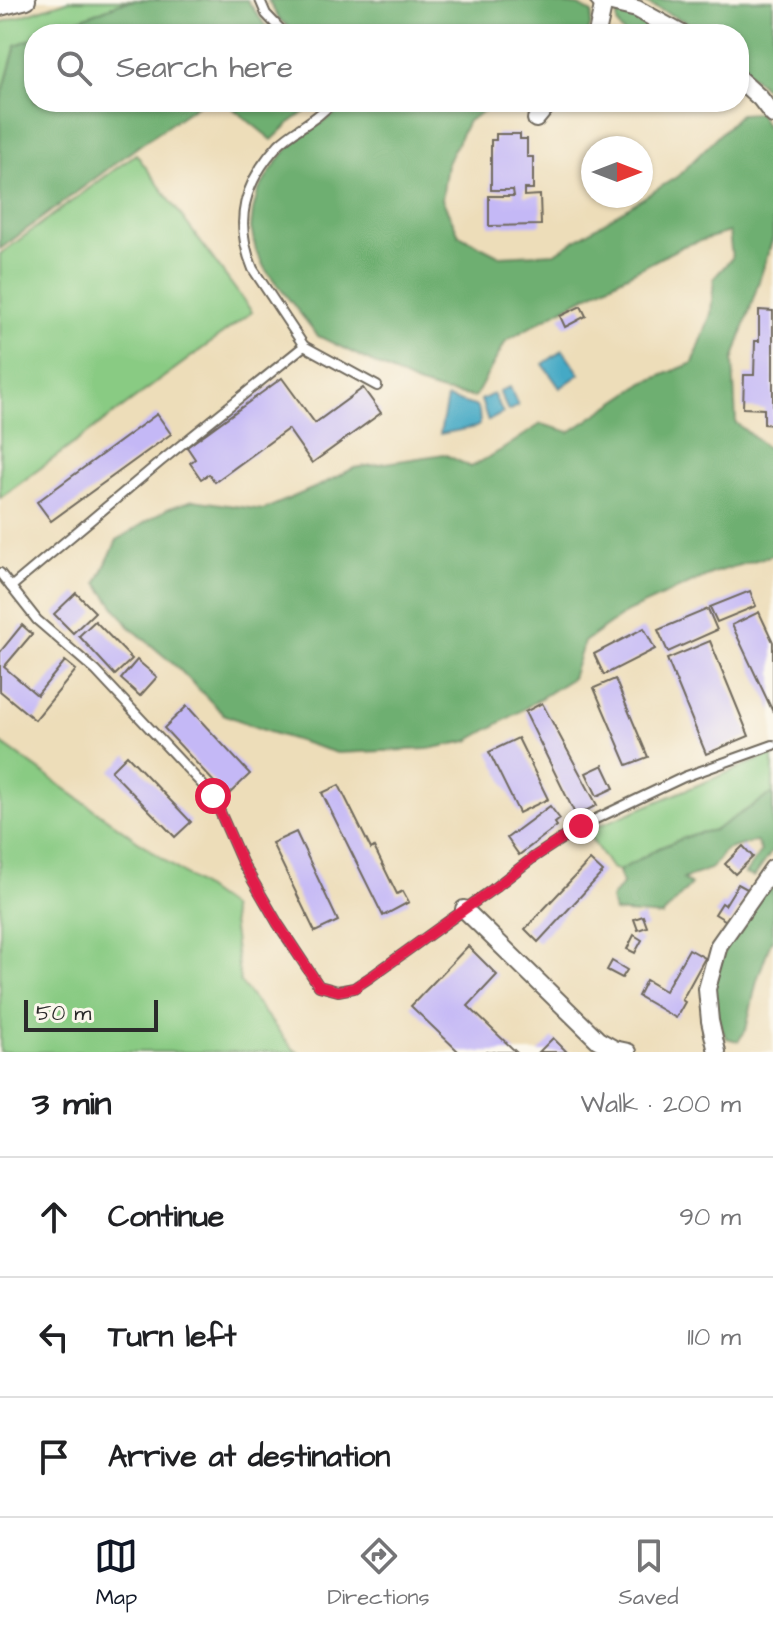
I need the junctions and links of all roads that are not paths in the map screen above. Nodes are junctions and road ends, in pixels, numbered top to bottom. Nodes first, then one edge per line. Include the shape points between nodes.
1 (27, 0) edge
2 (260, 0) edge
3 (602, 0) edge
4 (0, 7) edge
5 (276, 24) edge
6 (598, 24) edge
7 (664, 24) edge
8 (749, 88) edge
9 (321, 112) edge
10 (542, 112) edge
11 (773, 115) edge
12 (536, 119) dead end
13 (304, 346) junction
14 (377, 386) dead end
15 (0, 573) edge
16 (11, 587) junction
17 (773, 745) edge
18 (773, 868) edge
19 (464, 909) junction
20 (628, 1052) edge
21 (717, 1052) edge

1 - 4 street
2 - 5 lane
3 - 6 street
3 - 7 street via 637,9
8 - 11 street
9 - 13 lane via 280,143 247,191 243,210 253,269
10 - 12 street
13 - 14 lane
13 - 16 lane
15 - 16 lane
16 - 19 lane via 37,620 96,671 213,796 242,862 319,986 354,988
17 - 19 lane via 684,777 581,826
18 - 21 street via 719,945 707,989
19 - 20 street via 598,1040

